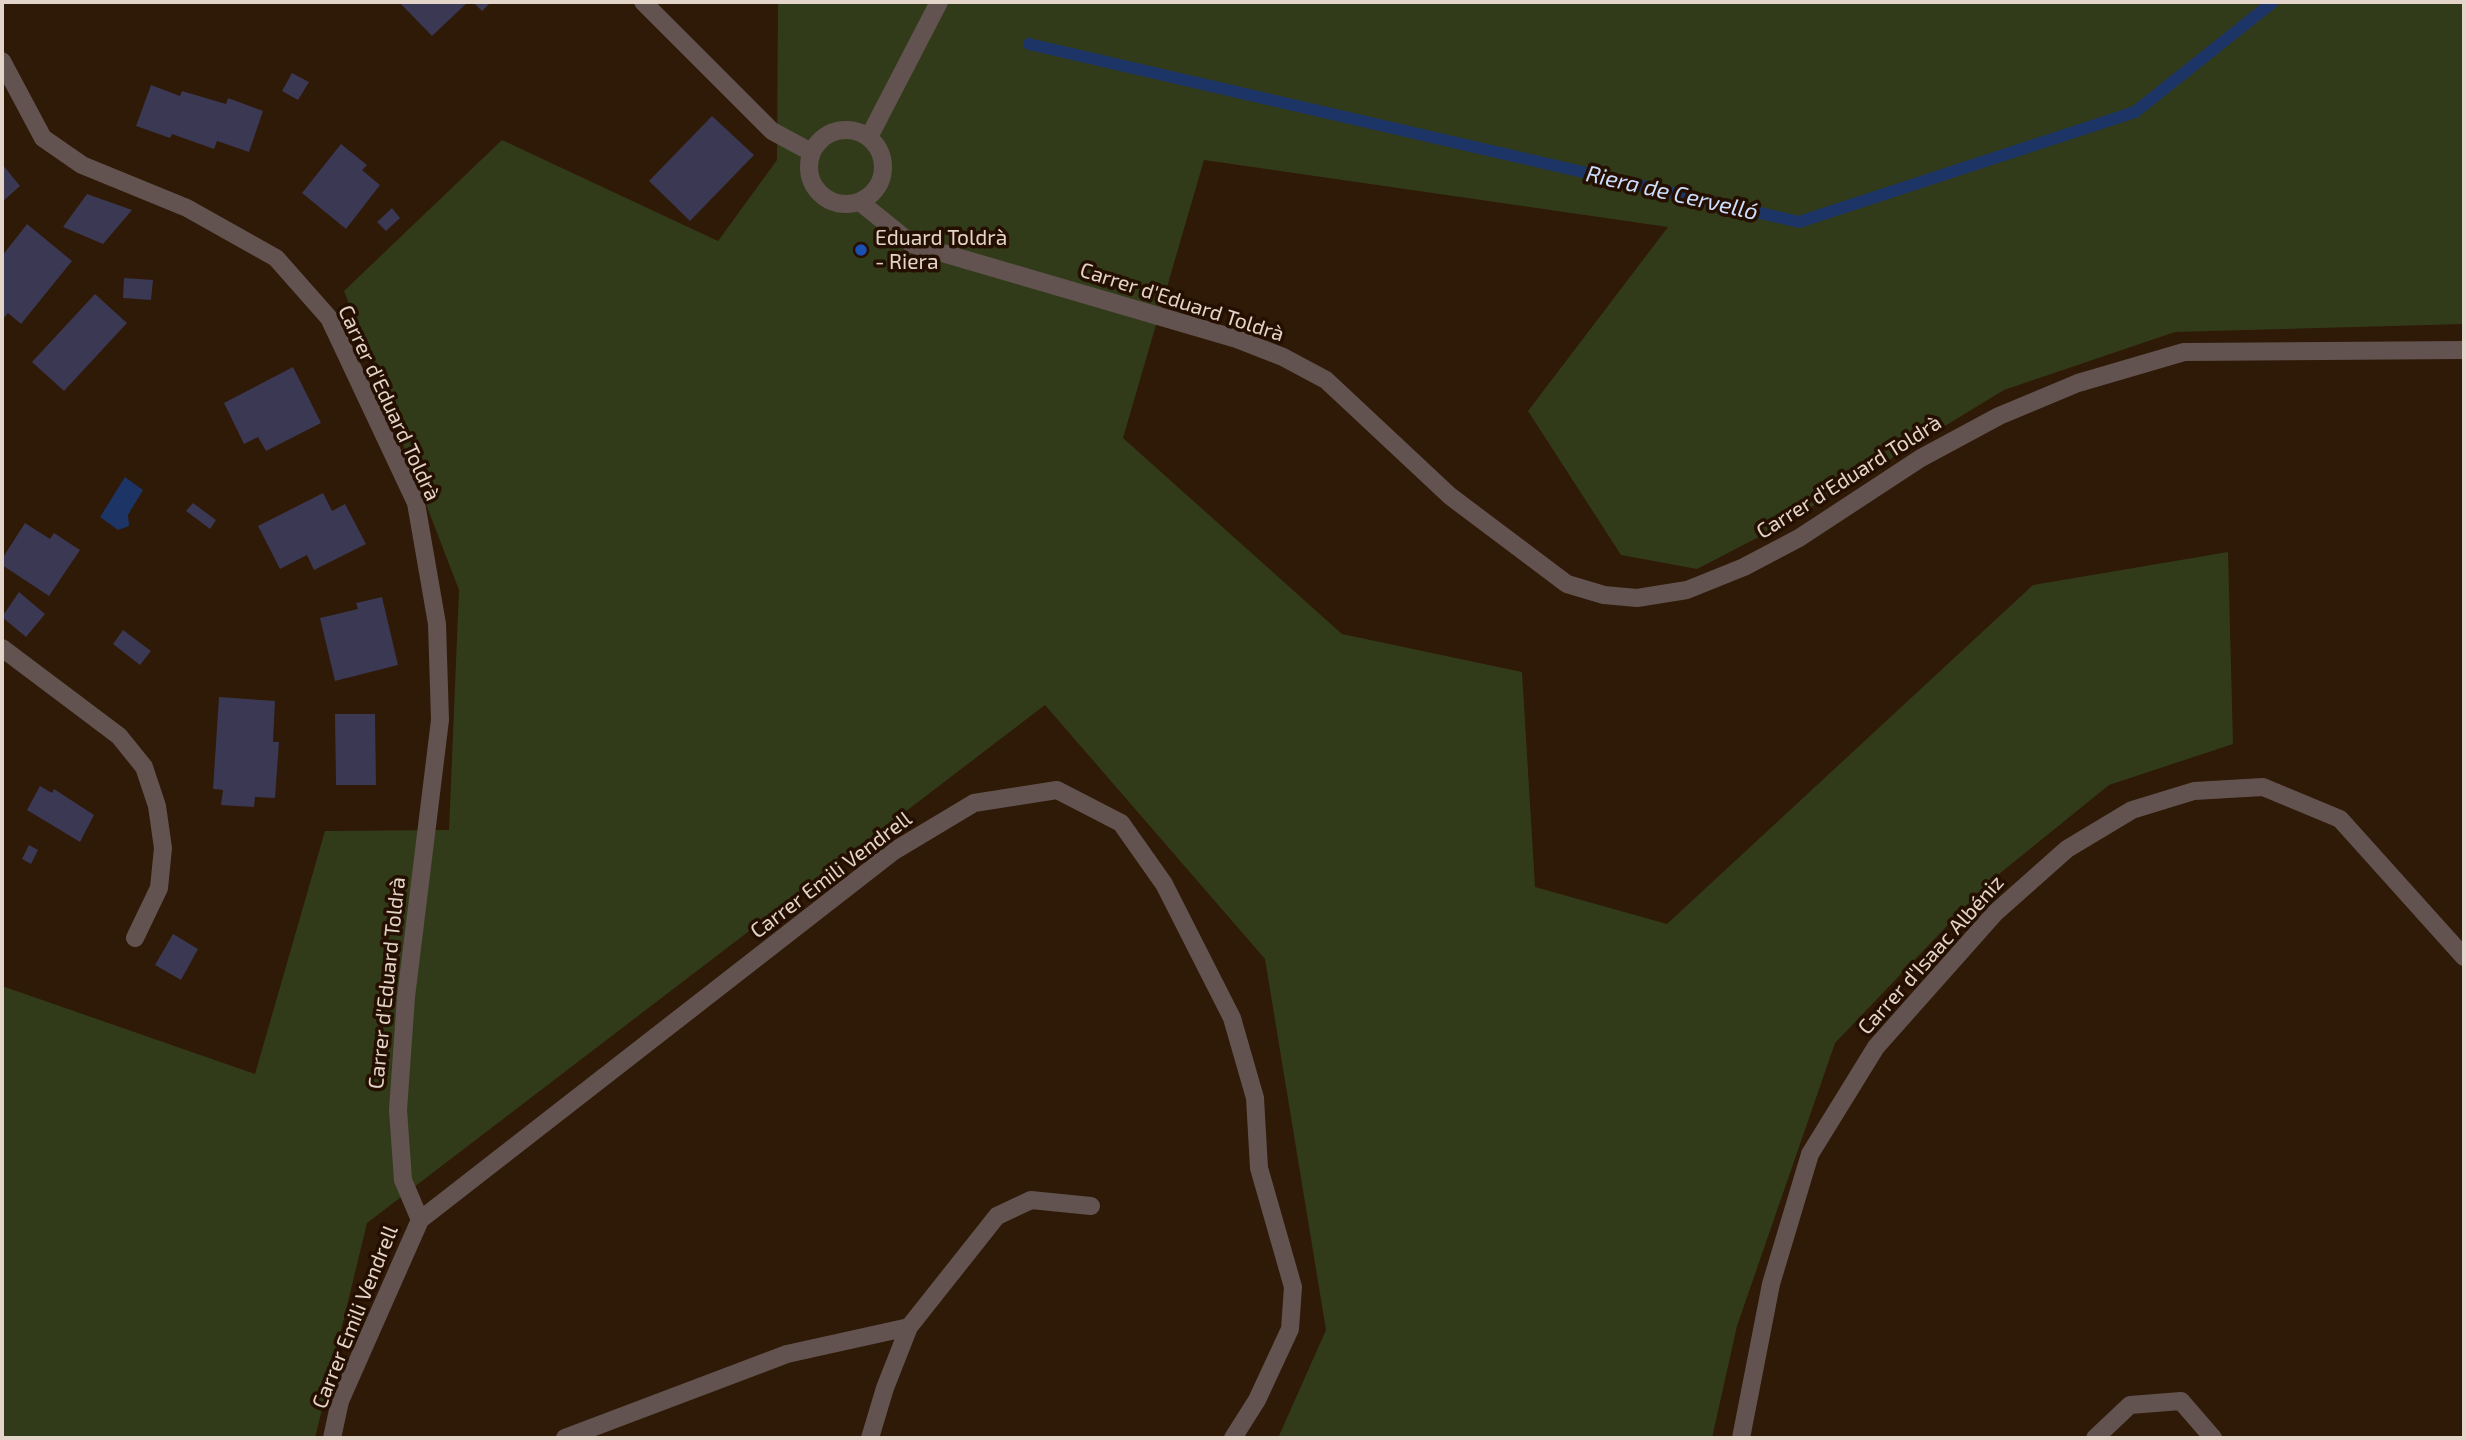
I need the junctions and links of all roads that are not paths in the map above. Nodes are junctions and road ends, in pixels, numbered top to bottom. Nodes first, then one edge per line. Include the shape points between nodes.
1 (643, 2) edge
2 (939, 2) edge
3 (2, 61) edge
4 (869, 137) junction
5 (811, 152) junction
6 (860, 202) junction
7 (2464, 350) edge
8 (2, 648) edge
9 (135, 937) dead end
10 (2464, 957) edge
11 (1091, 1206) dead end
12 (420, 1220) junction
13 (909, 1327) junction
14 (332, 1438) edge
15 (565, 1438) edge
16 (870, 1438) edge
17 (1233, 1438) edge
18 (1741, 1438) edge
19 (2095, 1438) edge
20 (2213, 1438) edge

1 - 5 street via 772,131
2 - 4 street
3 - 12 street, Carrer d'Eduard Toldrà via 43,138 82,165 187,208 276,258 329,318 416,503 437,624 440,720 406,997 398,1110 403,1180
4 - 5 street via 847,129 834,131
4 - 6 street via 883,159 883,174 872,195
5 - 6 street via 809,175 820,194 845,204
6 - 7 street, Carrer d'Eduard Toldrà via 912,244 1237,339 1283,357 1326,380 1450,496 1567,584 1604,596 1637,598 1687,590 1744,567 1989,421 2078,383 2184,352
8 - 9 street via 119,736 144,766 157,806 163,848 159,888
10 - 18 street, Carrer d'Isaac Albéniz via 2340,819 2263,787 2194,791 2132,810 2067,849 1995,913 1876,1047 1810,1154 1771,1284
11 - 13 street via 1031,1200 997,1216
12 - 14 street, Carrer Emili Vendrell via 340,1401
12 - 17 street, Carrer Emili Vendrell via 894,851 974,803 1057,790 1121,823 1164,884 1232,1018 1255,1098 1259,1168 1293,1287 1291,1319 1257,1400
13 - 15 street via 787,1354
13 - 16 street
19 - 20 street via 2130,1405 2181,1401

